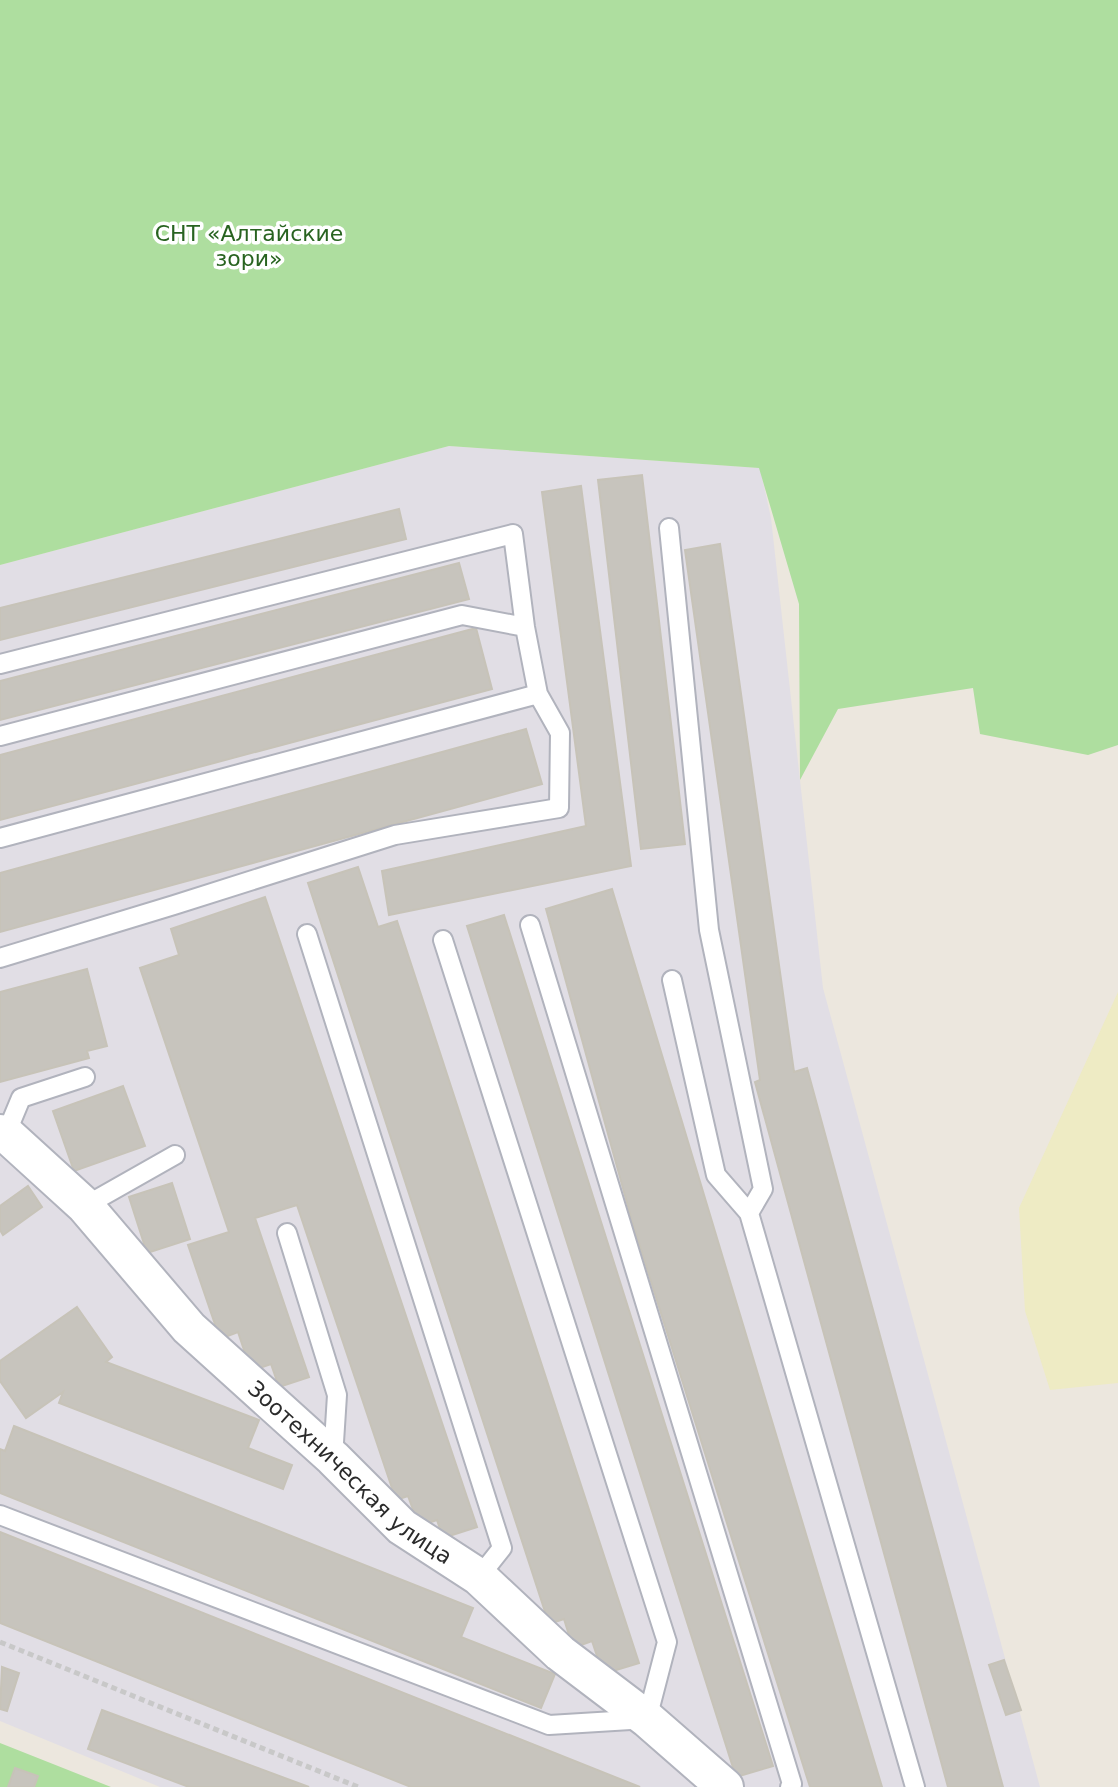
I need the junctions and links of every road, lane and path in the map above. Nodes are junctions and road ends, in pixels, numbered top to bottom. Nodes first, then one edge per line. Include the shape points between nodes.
1 (669, 528) dead end
2 (525, 627) junction
3 (0, 664) edge
4 (538, 694) junction
5 (0, 736) edge
6 (0, 838) edge
7 (530, 925) dead end
8 (307, 934) dead end
9 (443, 940) dead end
10 (0, 958) edge
11 (672, 980) dead end
12 (85, 1077) dead end
13 (3, 1133) edge
14 (175, 1155) dead end
15 (85, 1206) junction
16 (749, 1213) junction
17 (287, 1233) dead end
18 (333, 1458) junction
19 (0, 1515) edge
20 (479, 1577) junction
21 (0, 1642) edge
22 (647, 1719) junction
23 (358, 1787) edge
24 (725, 1787) edge
25 (790, 1787) edge
26 (915, 1787) edge

1 - 16 lane via 709,930 763,1189
2 - 3 lane via 513,534
2 - 4 lane
2 - 5 lane via 462,615
4 - 6 lane
4 - 10 lane via 560,733 559,808 395,835
7 - 25 lane
8 - 20 lane via 502,1548
9 - 22 lane via 667,1642
11 - 16 lane via 716,1175
12 - 13 lane via 21,1098
13 - 15 street, Зоотехническая улица
14 - 15 lane
15 - 18 street, Зоотехническая улица via 189,1328
16 - 26 lane
17 - 18 lane via 337,1395
18 - 20 street, Зоотехническая улица via 402,1527
19 - 22 lane via 549,1725
20 - 22 street, Зоотехническая улица via 560,1653
21 - 23 path
22 - 24 street, Зоотехническая улица

